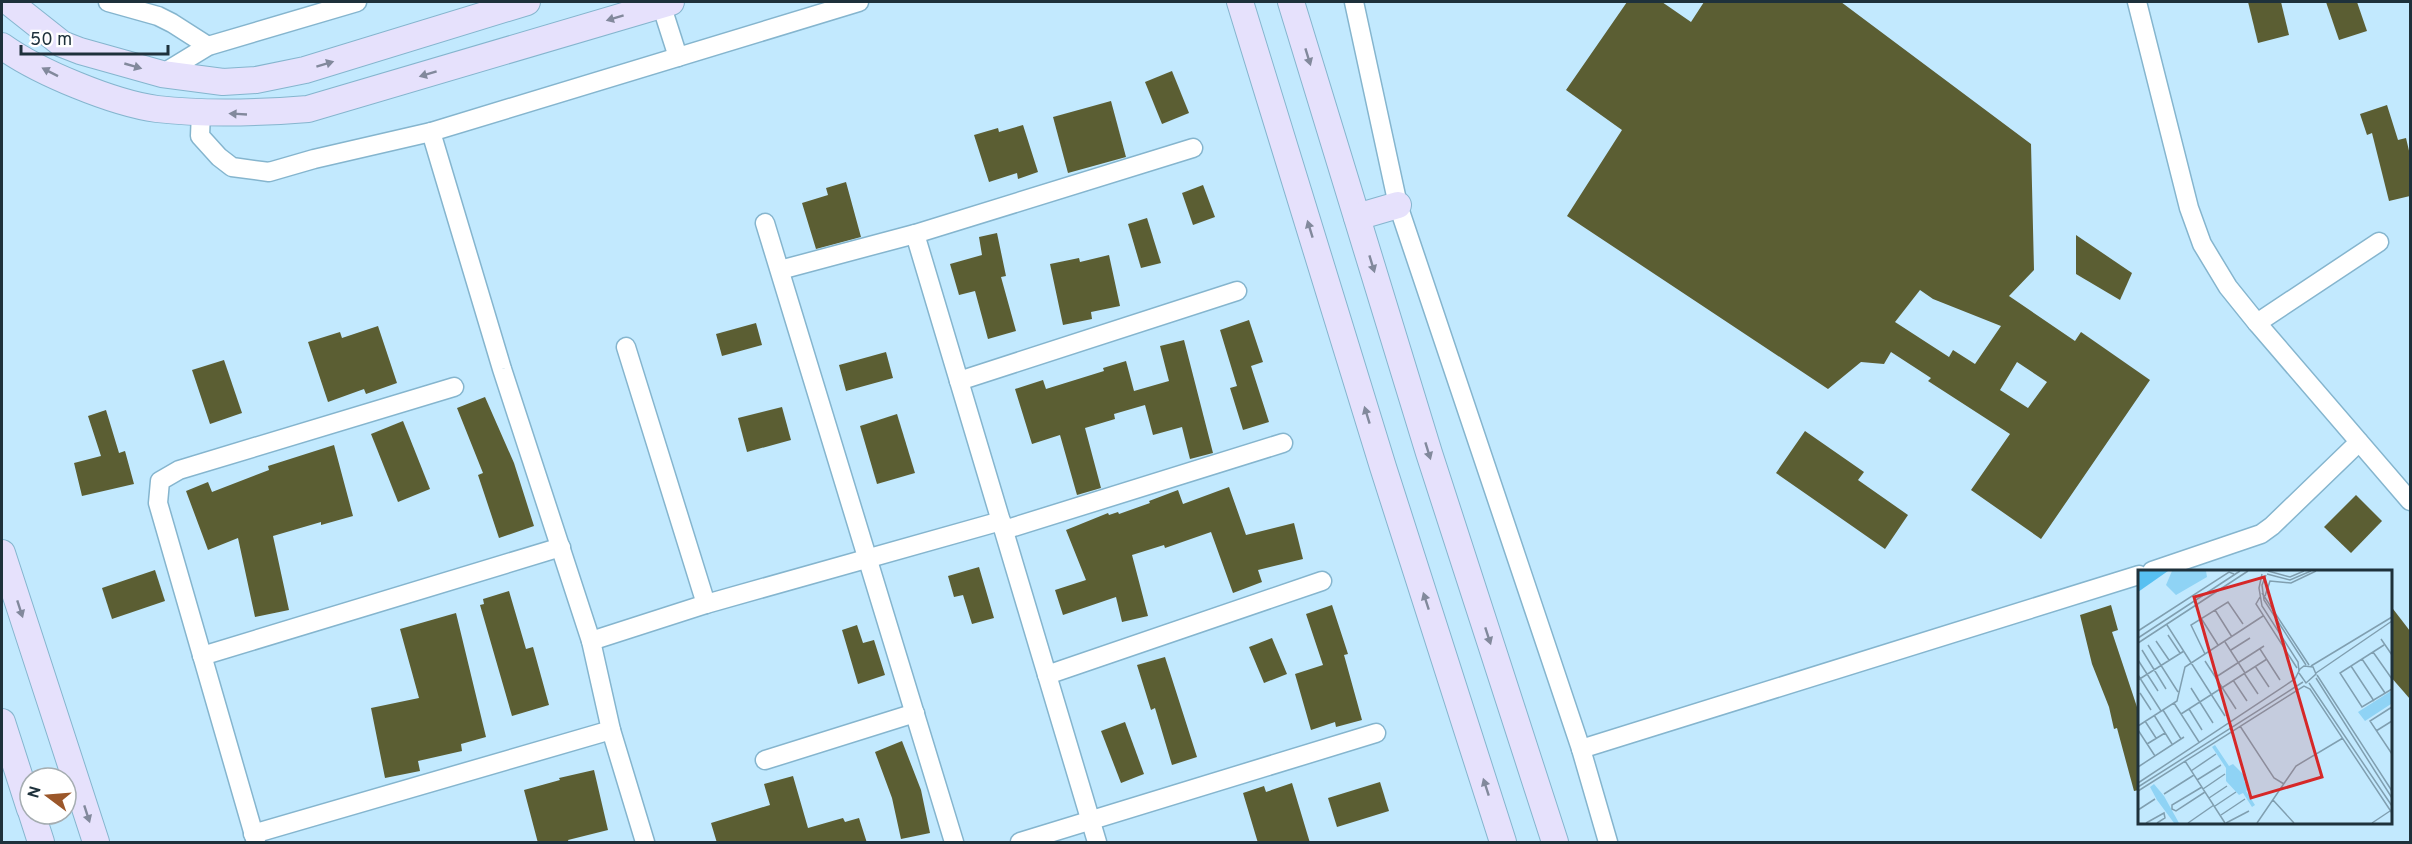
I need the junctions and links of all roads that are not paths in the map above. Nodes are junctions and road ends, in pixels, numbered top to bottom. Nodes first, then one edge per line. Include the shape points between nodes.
1 (9, 2) edge
2 (108, 2) edge
3 (357, 2) edge
4 (527, 2) edge
5 (860, 2) edge
6 (1240, 2) edge
7 (1291, 2) edge
8 (1354, 2) edge
9 (2137, 2) edge
10 (666, 3) edge
11 (2, 46) edge
12 (208, 46) junction
13 (678, 57) junction
14 (162, 74) junction
15 (201, 112) junction
16 (431, 132) junction
17 (1193, 148) dead end
18 (1398, 206) junction
19 (1358, 217) junction
20 (765, 223) dead end
21 (915, 234) junction
22 (2379, 242) dead end
23 (780, 270) junction
24 (1237, 291) dead end
25 (2257, 323) junction
26 (626, 347) dead end
27 (959, 381) junction
28 (454, 387) dead end
29 (2359, 442) junction
30 (1283, 443) dead end
31 (2410, 501) edge
32 (1002, 525) junction
33 (561, 547) junction
34 (2, 554) edge
35 (868, 559) junction
36 (2155, 570) edge
37 (2138, 575) edge
38 (1322, 581) dead end
39 (706, 604) junction
40 (591, 641) junction
41 (202, 656) junction
42 (1047, 675) junction
43 (915, 713) junction
44 (2, 722) edge
45 (611, 730) junction
46 (1376, 733) dead end
47 (1581, 749) junction
48 (765, 760) dead end
49 (18, 772) edge
50 (1091, 822) junction
51 (36, 826) edge
52 (254, 838) edge
53 (41, 843) edge
54 (96, 843) edge
55 (645, 843) edge
56 (954, 843) edge
57 (1020, 843) edge
58 (1097, 843) edge
59 (1503, 843) edge
60 (1555, 843) edge
61 (1608, 843) edge

1 -> 14 street via 62,44
2 - 12 street via 158,16
3 - 12 street
14 -> 4 street via 223,82 297,72
5 - 13 street
59 -> 6 street
7 -> 19 street
8 - 18 street
9 - 25 street via 2189,208 2202,244
10 - 13 street
10 -> 15 street via 308,109 249,114
15 -> 11 street via 155,109 104,95 59,77
12 - 14 street
13 - 16 street
15 - 16 street via 200,135 219,158 232,167 269,172
16 - 33 street via 502,369
17 - 21 street
18 - 19 street
18 - 47 street
19 -> 60 street via 1429,453
20 - 23 street
21 - 23 street
21 - 27 street
22 - 25 street
23 - 35 street
24 - 27 street
25 - 29 street
26 - 39 street
27 - 32 street
28 - 41 street via 179,470 160,481 158,503
29 - 31 street
29 - 36 street via 2261,534
30 - 32 street
32 - 35 street
32 - 42 street
33 - 40 street
33 - 41 street
34 -> 54 street
35 - 39 street
35 - 43 street
37 - 47 street
38 - 42 street
39 - 40 street
40 - 45 street
41 - 52 street
42 - 50 street
43 - 48 street
43 - 56 street
44 - 49 street
45 - 52 street
45 - 55 street
46 - 50 street
47 - 61 street
50 - 57 street
50 - 58 street
51 - 53 street

